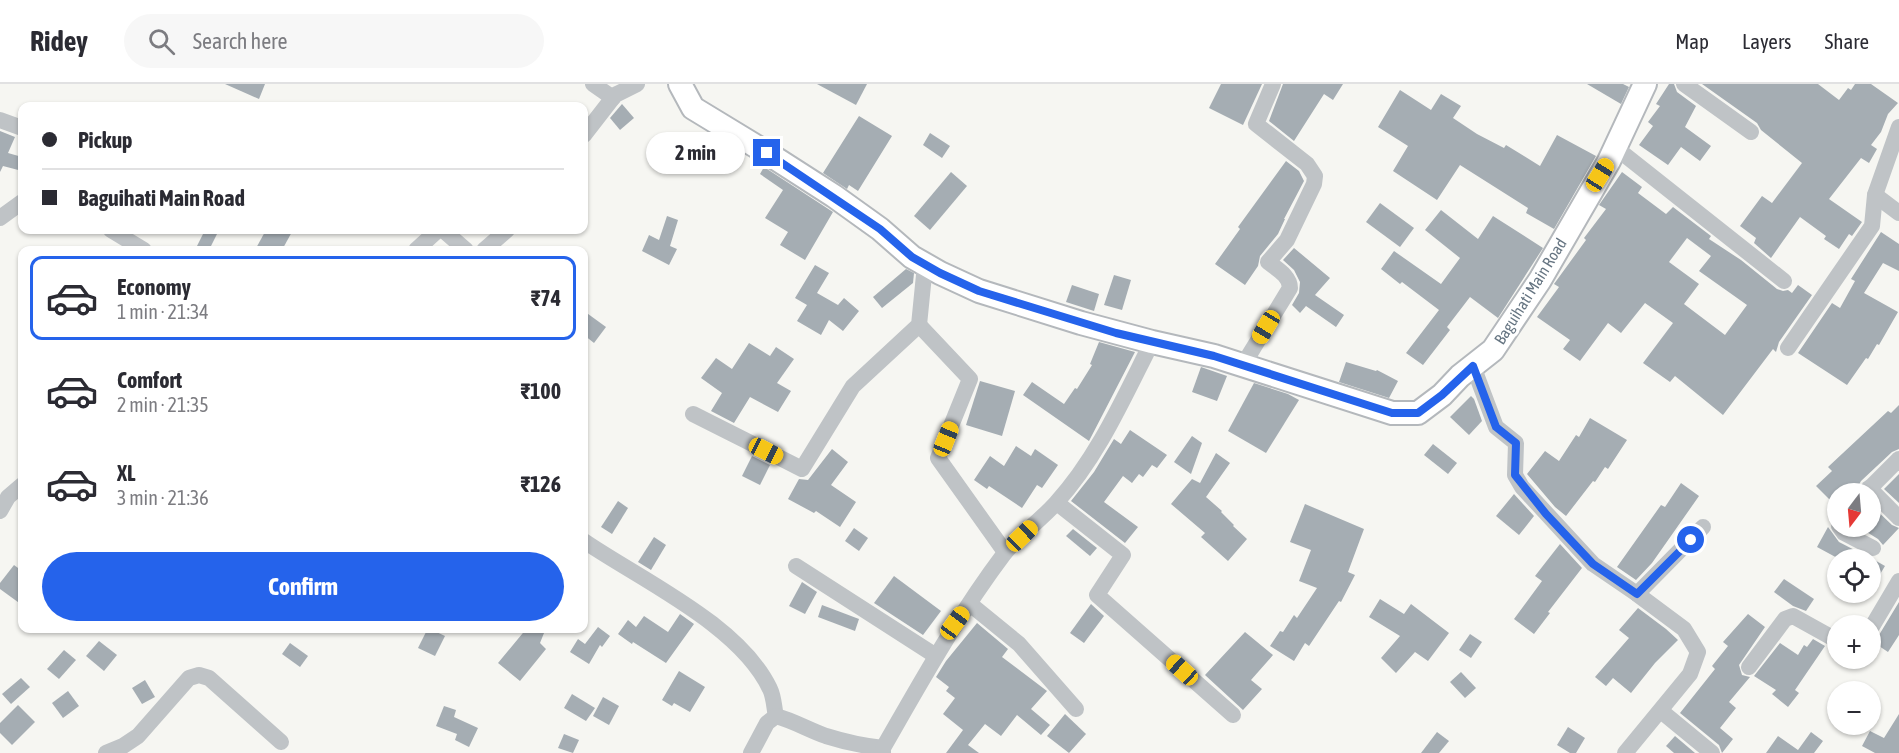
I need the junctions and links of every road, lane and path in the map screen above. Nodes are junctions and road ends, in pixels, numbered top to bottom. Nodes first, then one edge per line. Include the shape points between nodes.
1 (593, 84) edge
2 (637, 84) edge
3 (680, 84) edge
4 (1273, 84) edge
5 (1645, 84) edge
6 (1684, 84) edge
7 (613, 98) junction
8 (0, 120) edge
9 (18, 127) edge
10 (588, 130) edge
11 (1751, 132) dead end
12 (1897, 136) edge
13 (1616, 148) junction
14 (1875, 195) junction
15 (18, 205) edge
16 (1899, 213) edge
17 (0, 218) edge
18 (118, 234) edge
19 (434, 234) edge
20 (448, 234) edge
21 (502, 234) edge
22 (137, 246) edge
23 (420, 246) edge
24 (461, 246) edge
25 (489, 246) edge
26 (925, 265) junction
27 (1784, 281) dead end
28 (919, 326) junction
29 (1152, 342) junction
30 (1788, 348) dead end
31 (1243, 365) junction
32 (1473, 366) junction
33 (693, 414) dead end
34 (1899, 459) edge
35 (1874, 483) edge
36 (18, 488) edge
37 (1057, 503) junction
38 (1881, 503) edge
39 (0, 511) edge
40 (1899, 518) edge
41 (1703, 527) dead end
42 (1852, 537) edge
43 (588, 544) edge
44 (1873, 548) dead end
45 (1005, 552) junction
46 (796, 566) dead end
47 (1899, 581) edge
48 (1637, 594) junction
49 (970, 603) junction
50 (1879, 615) edge
51 (1827, 634) edge
52 (936, 656) junction
53 (1749, 667) dead end
54 (1076, 709) dead end
55 (1661, 711) junction
56 (1233, 715) dead end
57 (776, 716) junction
58 (281, 742) dead end
59 (883, 751) edge
60 (106, 753) edge
61 (751, 753) edge
62 (1625, 753) edge
63 (1712, 753) edge

1 - 7 street
2 - 7 street
3 - 26 street, Baguihati Main Road via 693,108 834,196
4 - 31 street via 1256,124 1307,164 1315,176 1287,240 1268,262 1286,276 1290,288
5 - 13 street, Baguihati Main Road
6 - 11 street
7 - 10 street
8 - 9 street
12 - 14 street
13 - 27 street
13 - 32 street, Baguihati Main Road via 1540,280 1493,350
14 - 16 street
14 - 30 street via 1872,226
15 - 17 street
18 - 22 street
19 - 23 street
20 - 24 street
21 - 25 street
26 - 28 street
26 - 29 street, Baguihati Main Road via 979,291
28 - 33 street via 853,386 802,469
28 - 45 street via 970,379 938,458
29 - 31 street, Baguihati Main Road
29 - 37 street via 1108,428
31 - 32 street, Baguihati Main Road via 1392,413 1418,413
32 - 48 street via 1496,427 1516,443 1515,475 1522,487 1593,564
34 - 35 street
36 - 39 street
37 - 45 street
37 - 56 street via 1123,555 1097,595
38 - 40 street
41 - 48 street
42 - 44 street
43 - 57 street via 715,624 758,668 771,691
45 - 49 street
46 - 52 street
47 - 50 street
48 - 55 street via 1684,629 1698,652 1690,675
49 - 52 street
49 - 54 street via 1019,644
51 - 53 street via 1799,618 1785,619
52 - 59 street
55 - 62 street
55 - 63 street
57 - 59 street via 824,735
57 - 61 street via 767,723
58 - 60 street via 209,678 199,675 189,678 138,736

